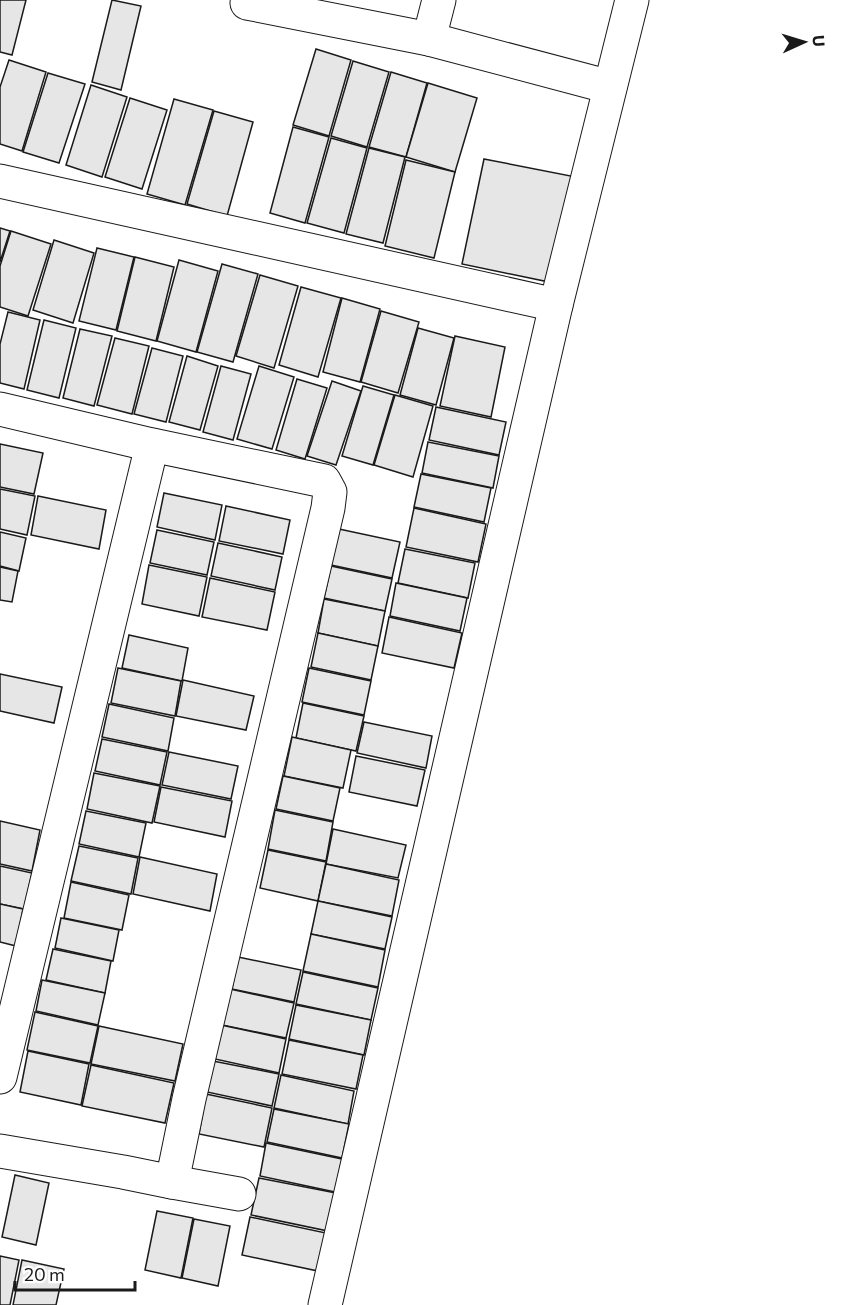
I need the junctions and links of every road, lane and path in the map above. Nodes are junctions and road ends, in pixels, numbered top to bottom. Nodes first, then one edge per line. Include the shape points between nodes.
1 (439, 0) edge
2 (632, 0) edge
3 (241, 1) edge
4 (429, 39) junction
5 (610, 87) junction
6 (0, 181) edge
7 (556, 305) junction
8 (0, 409) edge
9 (152, 445) junction
10 (0, 1077) edge
11 (0, 1151) edge
12 (172, 1182) junction
13 (239, 1194) dead end
14 (325, 1305) edge

1 - 4 street
2 - 5 street
3 - 4 street
4 - 5 street
5 - 7 street
6 - 7 street
7 - 14 street
8 - 9 street
9 - 10 street
9 - 12 street via 324,481 330,492
11 - 12 street
12 - 13 street

